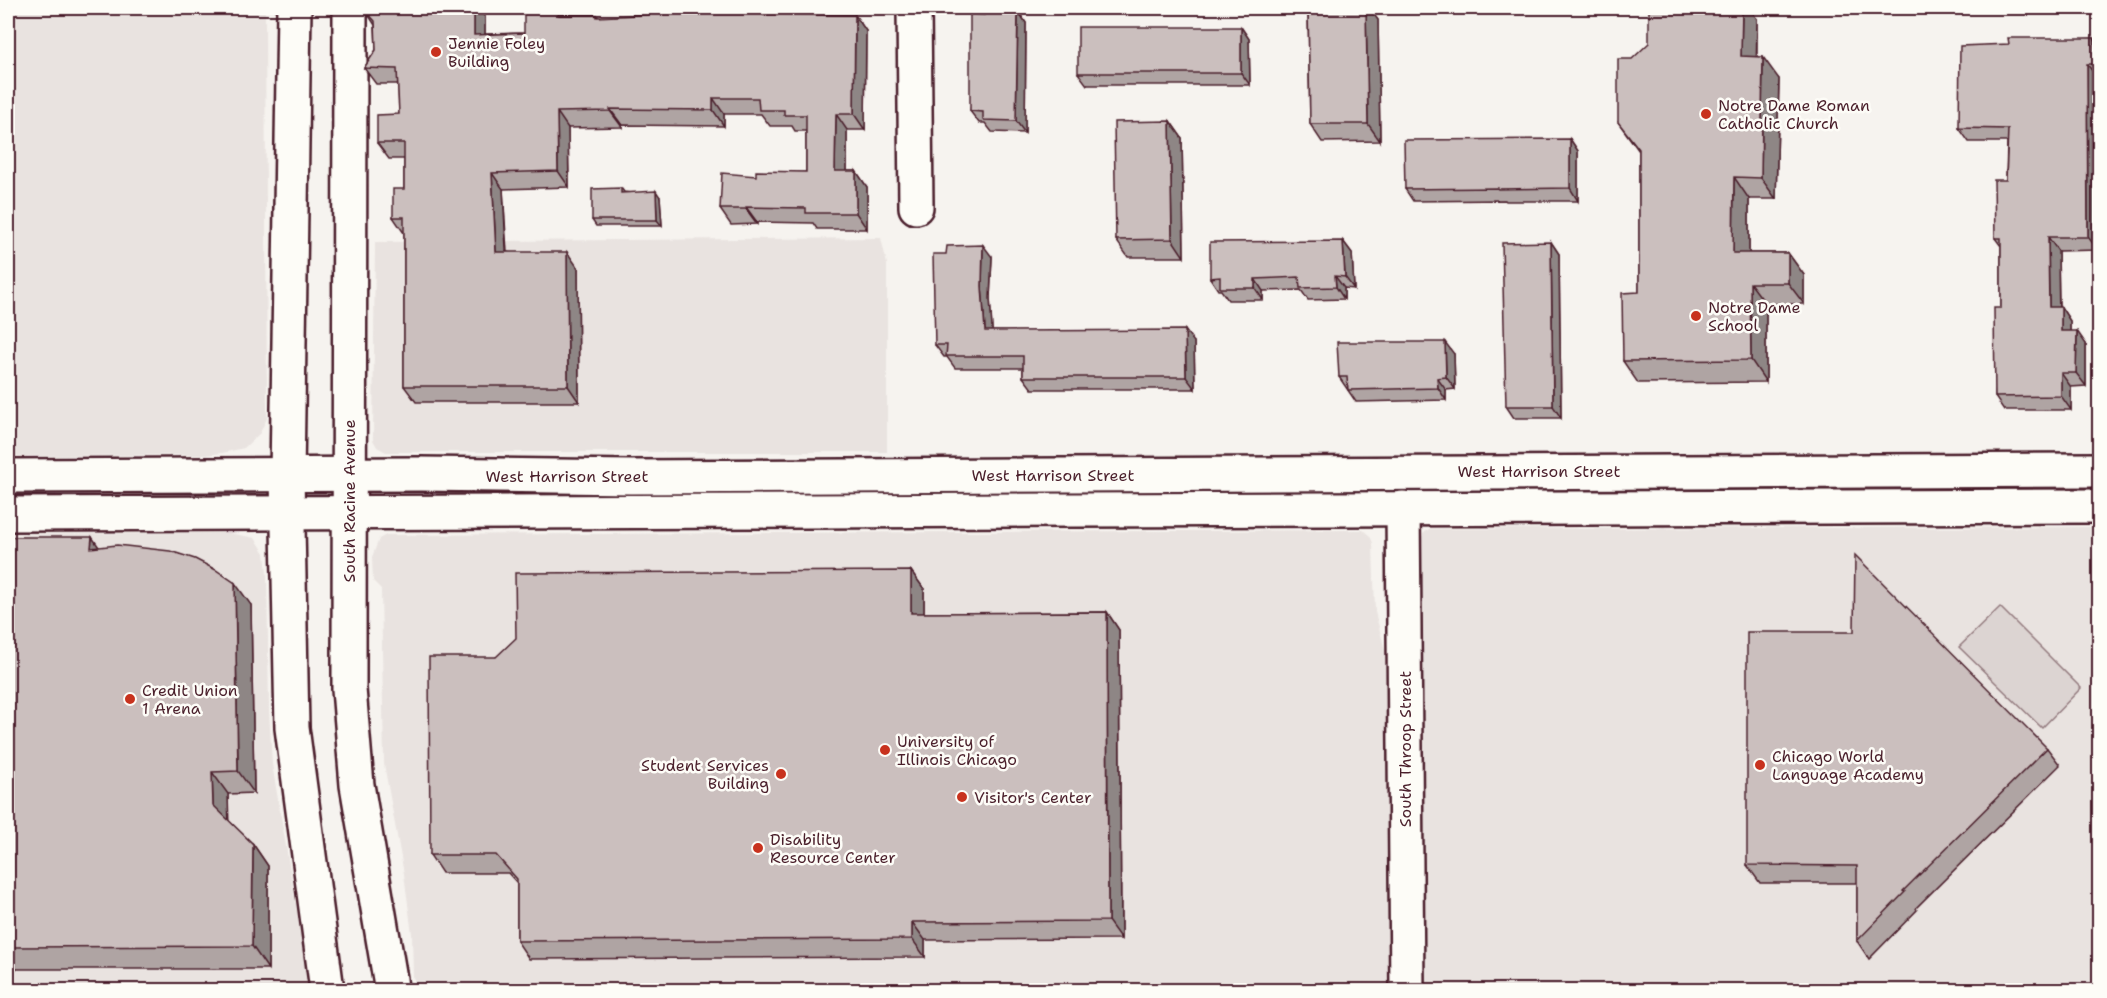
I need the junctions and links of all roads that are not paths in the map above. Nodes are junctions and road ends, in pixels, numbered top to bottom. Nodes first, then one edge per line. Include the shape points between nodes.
1 (294, 8) edge
2 (350, 8) edge
3 (914, 8) edge
4 (916, 207) dead end
5 (2100, 470) edge
6 (8, 476) edge
7 (287, 476) junction
8 (350, 476) junction
9 (2100, 506) edge
10 (1402, 508) junction
11 (350, 512) junction
12 (287, 513) junction
13 (8, 514) edge
14 (327, 990) edge
15 (391, 990) edge
16 (1407, 990) edge

1 - 7 main road
2 - 8 main road, South Racine Avenue
3 - 4 main road
5 - 8 main road, West Harrison Street
6 - 7 main road, West Harrison Street
7 - 8 main road, West Harrison Street
7 - 12 main road
8 - 11 main road, South Racine Avenue
9 - 10 main road, West Harrison Street
10 - 11 main road, West Harrison Street
10 - 16 main road, South Throop Street
11 - 12 main road, West Harrison Street
11 - 15 main road, South Racine Avenue via 352,734
12 - 13 main road, West Harrison Street
12 - 14 main road via 292,728

